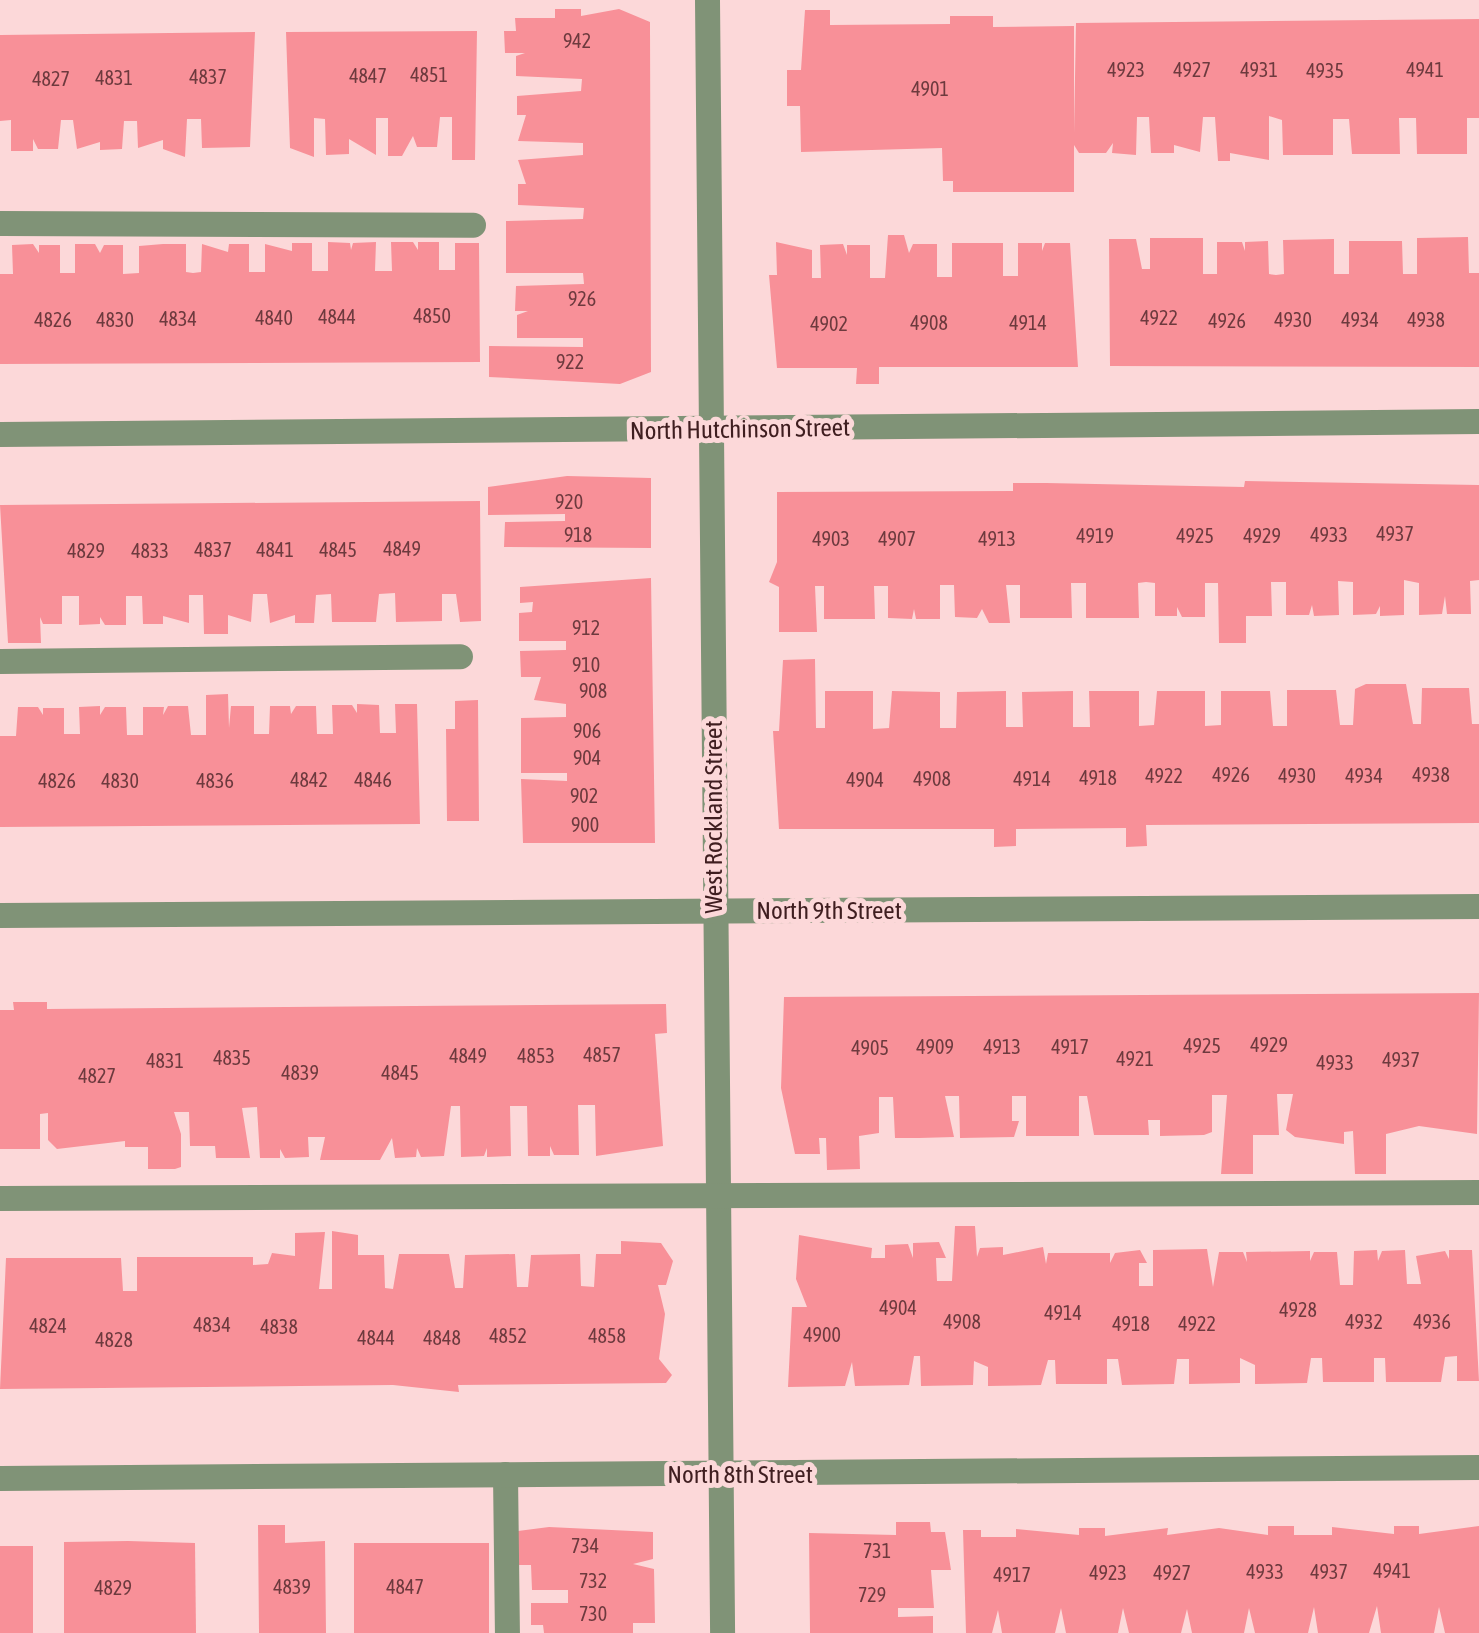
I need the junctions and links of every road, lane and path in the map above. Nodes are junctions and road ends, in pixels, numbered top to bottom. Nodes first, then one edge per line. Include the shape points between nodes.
1 (707, 0) edge
2 (0, 223) edge
3 (473, 225) dead end
4 (1479, 421) edge
5 (715, 430) junction
6 (0, 434) edge
7 (460, 656) dead end
8 (0, 662) edge
9 (1479, 906) edge
10 (713, 910) junction
11 (0, 915) edge
12 (1479, 1192) edge
13 (0, 1198) edge
14 (719, 1198) junction
15 (1479, 1467) edge
16 (505, 1474) junction
17 (720, 1474) junction
18 (0, 1478) edge
19 (507, 1633) edge
20 (722, 1633) edge

1 - 5 street, West Rockland Street
2 - 3 street
4 - 5 street, North Hutchinson Street
5 - 6 street, North Hutchinson Street
5 - 10 street, West Rockland Street
7 - 8 street
9 - 10 street, North 9th Street
10 - 11 street, North 9th Street
10 - 14 street, West Rockland Street
12 - 14 street
13 - 14 street
14 - 17 street, West Rockland Street
15 - 17 street, North 8th Street
16 - 17 street, North 8th Street
16 - 18 street, North 8th Street
16 - 19 street
17 - 20 street, West Rockland Street

